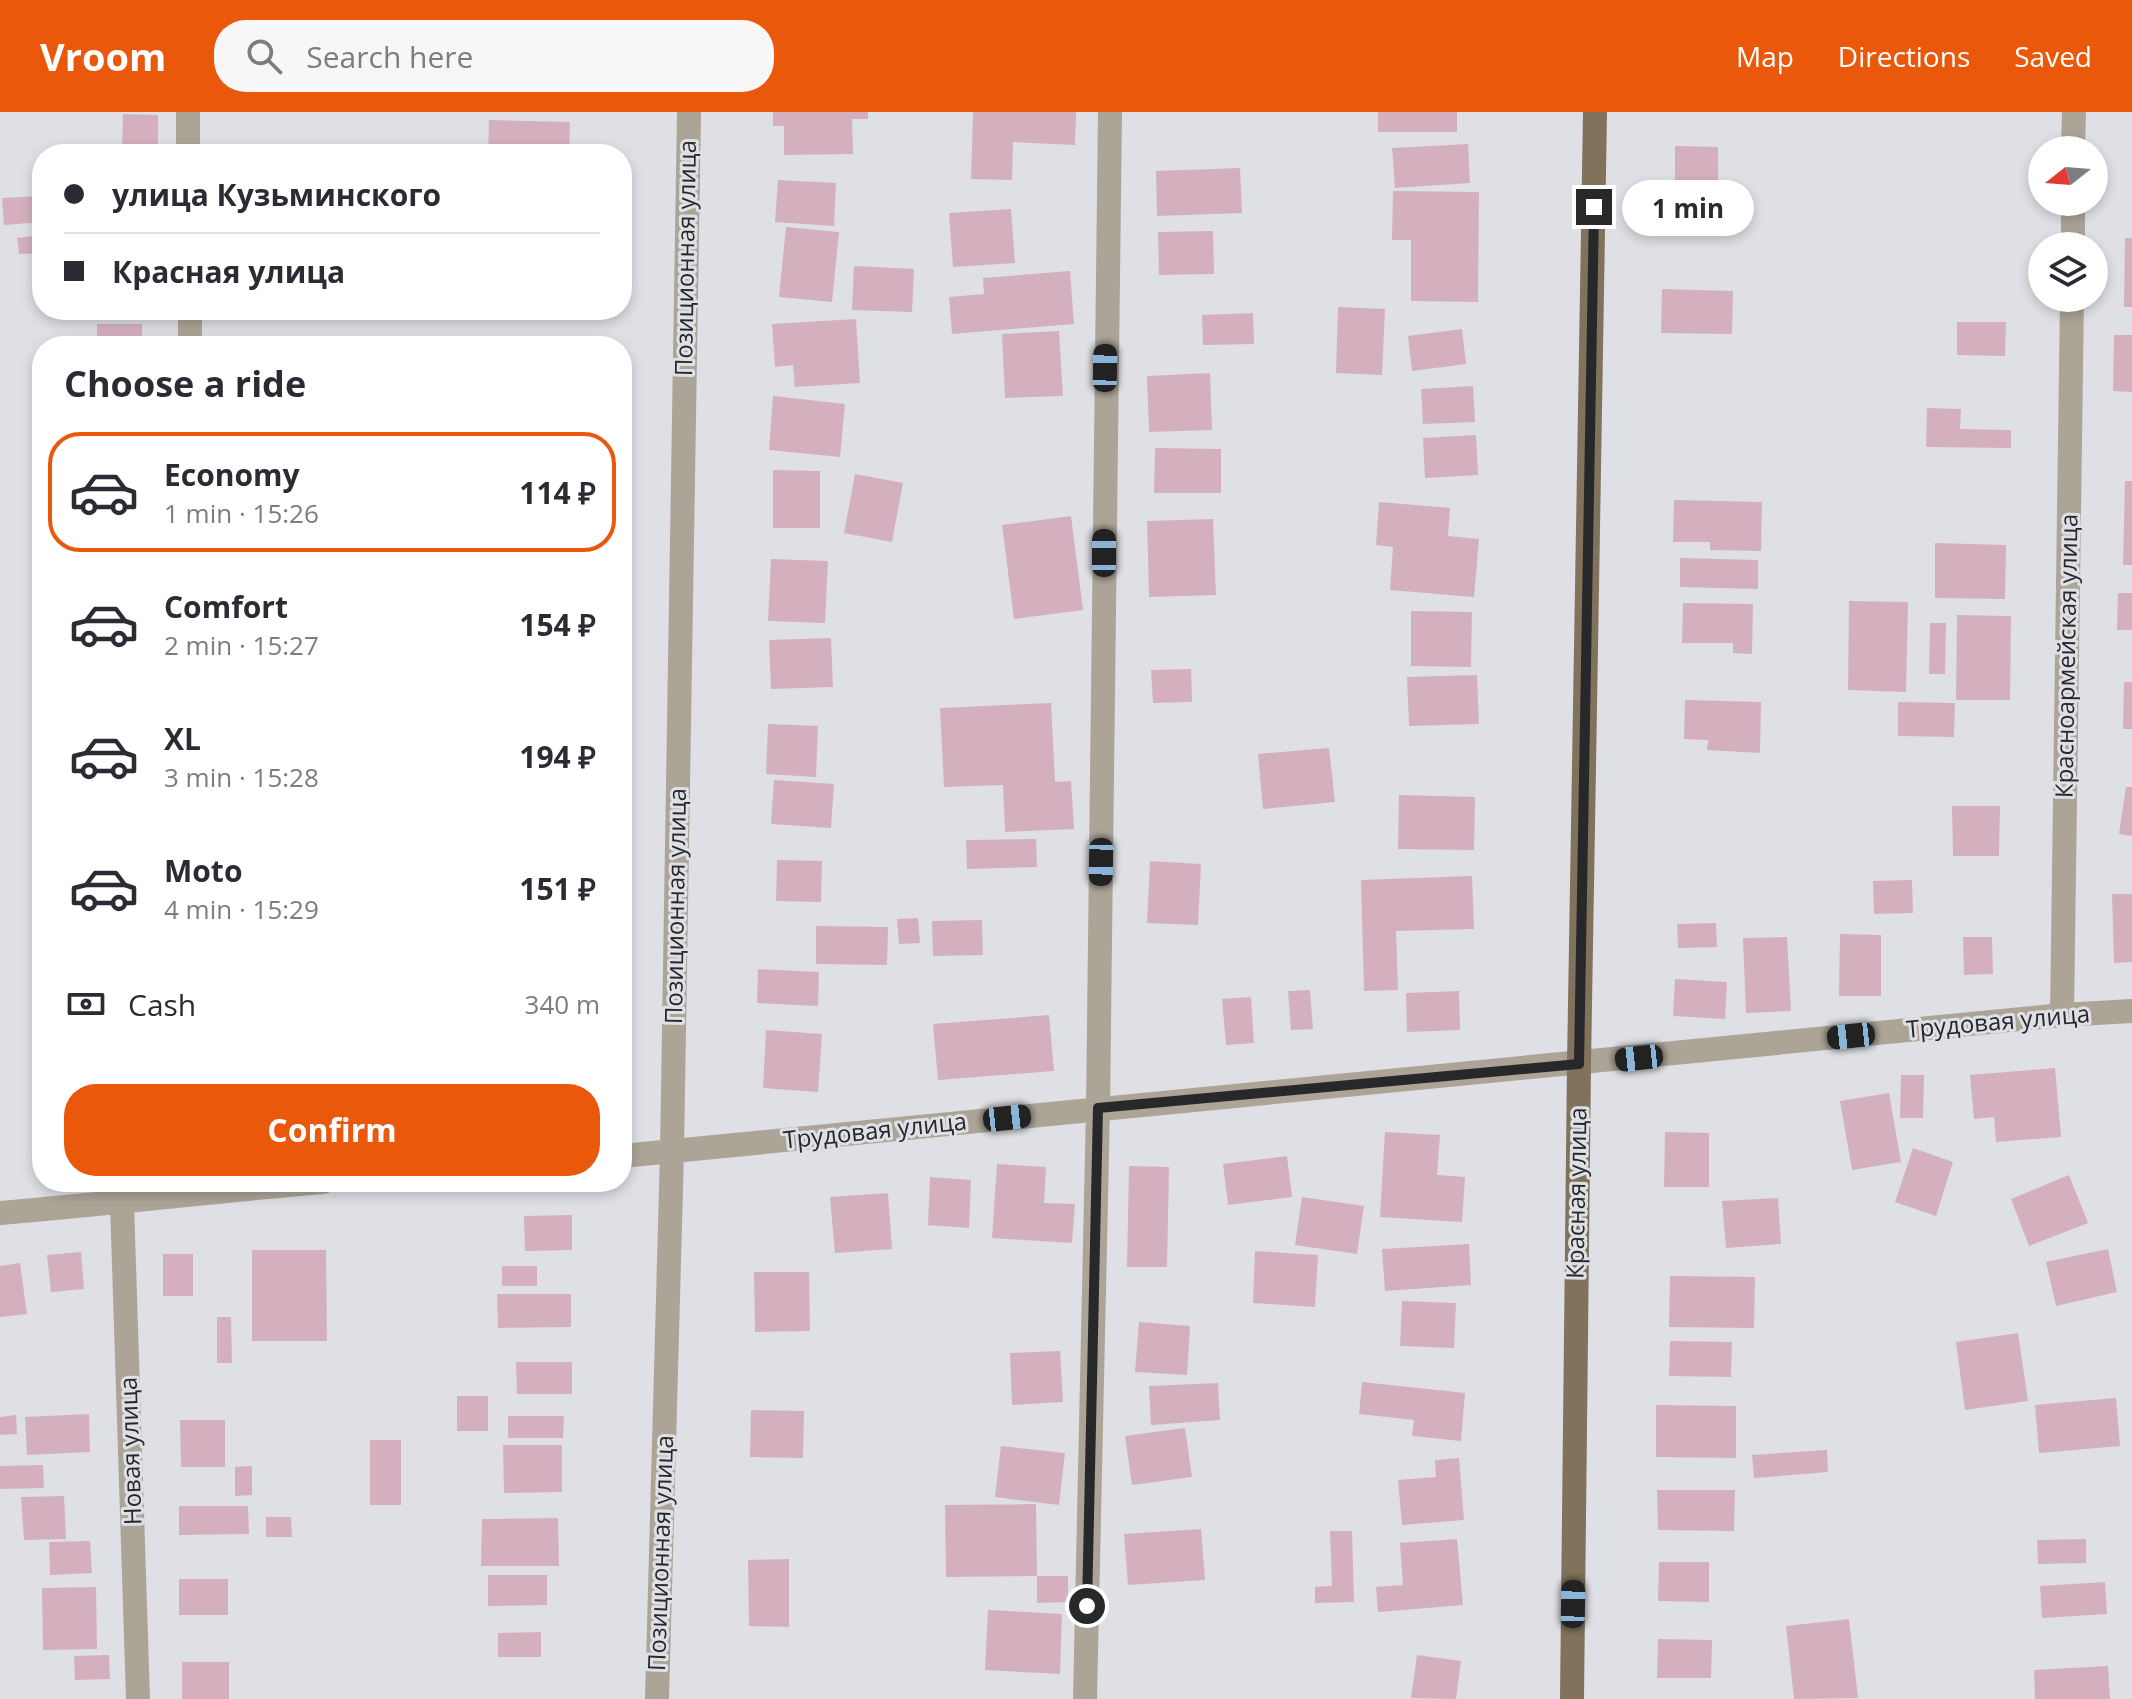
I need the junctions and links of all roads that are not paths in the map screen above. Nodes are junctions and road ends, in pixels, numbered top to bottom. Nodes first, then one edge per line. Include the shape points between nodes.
1 (188, 112) edge
2 (689, 112) edge
3 (1110, 112) edge
4 (1595, 112) edge
5 (2074, 112) edge
6 (2073, 136) edge
7 (188, 144) edge
8 (2072, 312) edge
9 (2132, 1011) edge
10 (2062, 1015) junction
11 (1579, 1064) junction
12 (1098, 1108) junction
13 (672, 1152) junction
14 (632, 1155) edge
15 (171, 1192) edge
16 (122, 1203) junction
17 (0, 1213) edge
18 (138, 1699) edge
19 (657, 1699) edge
20 (1085, 1699) edge
21 (1572, 1699) edge

1 - 7 street
2 - 13 street, Позиционная улица
3 - 12 street
4 - 11 main road, Красная улица
5 - 6 street
8 - 10 street, Красноармейская улица
9 - 10 street, Трудовая улица
10 - 11 street, Трудовая улица
11 - 12 street, Трудовая улица
11 - 21 main road, Красная улица
12 - 13 street, Трудовая улица
12 - 20 street
13 - 14 street, Трудовая улица
13 - 19 street, Позиционная улица
15 - 16 street
16 - 17 street
16 - 18 street, Новая улица

